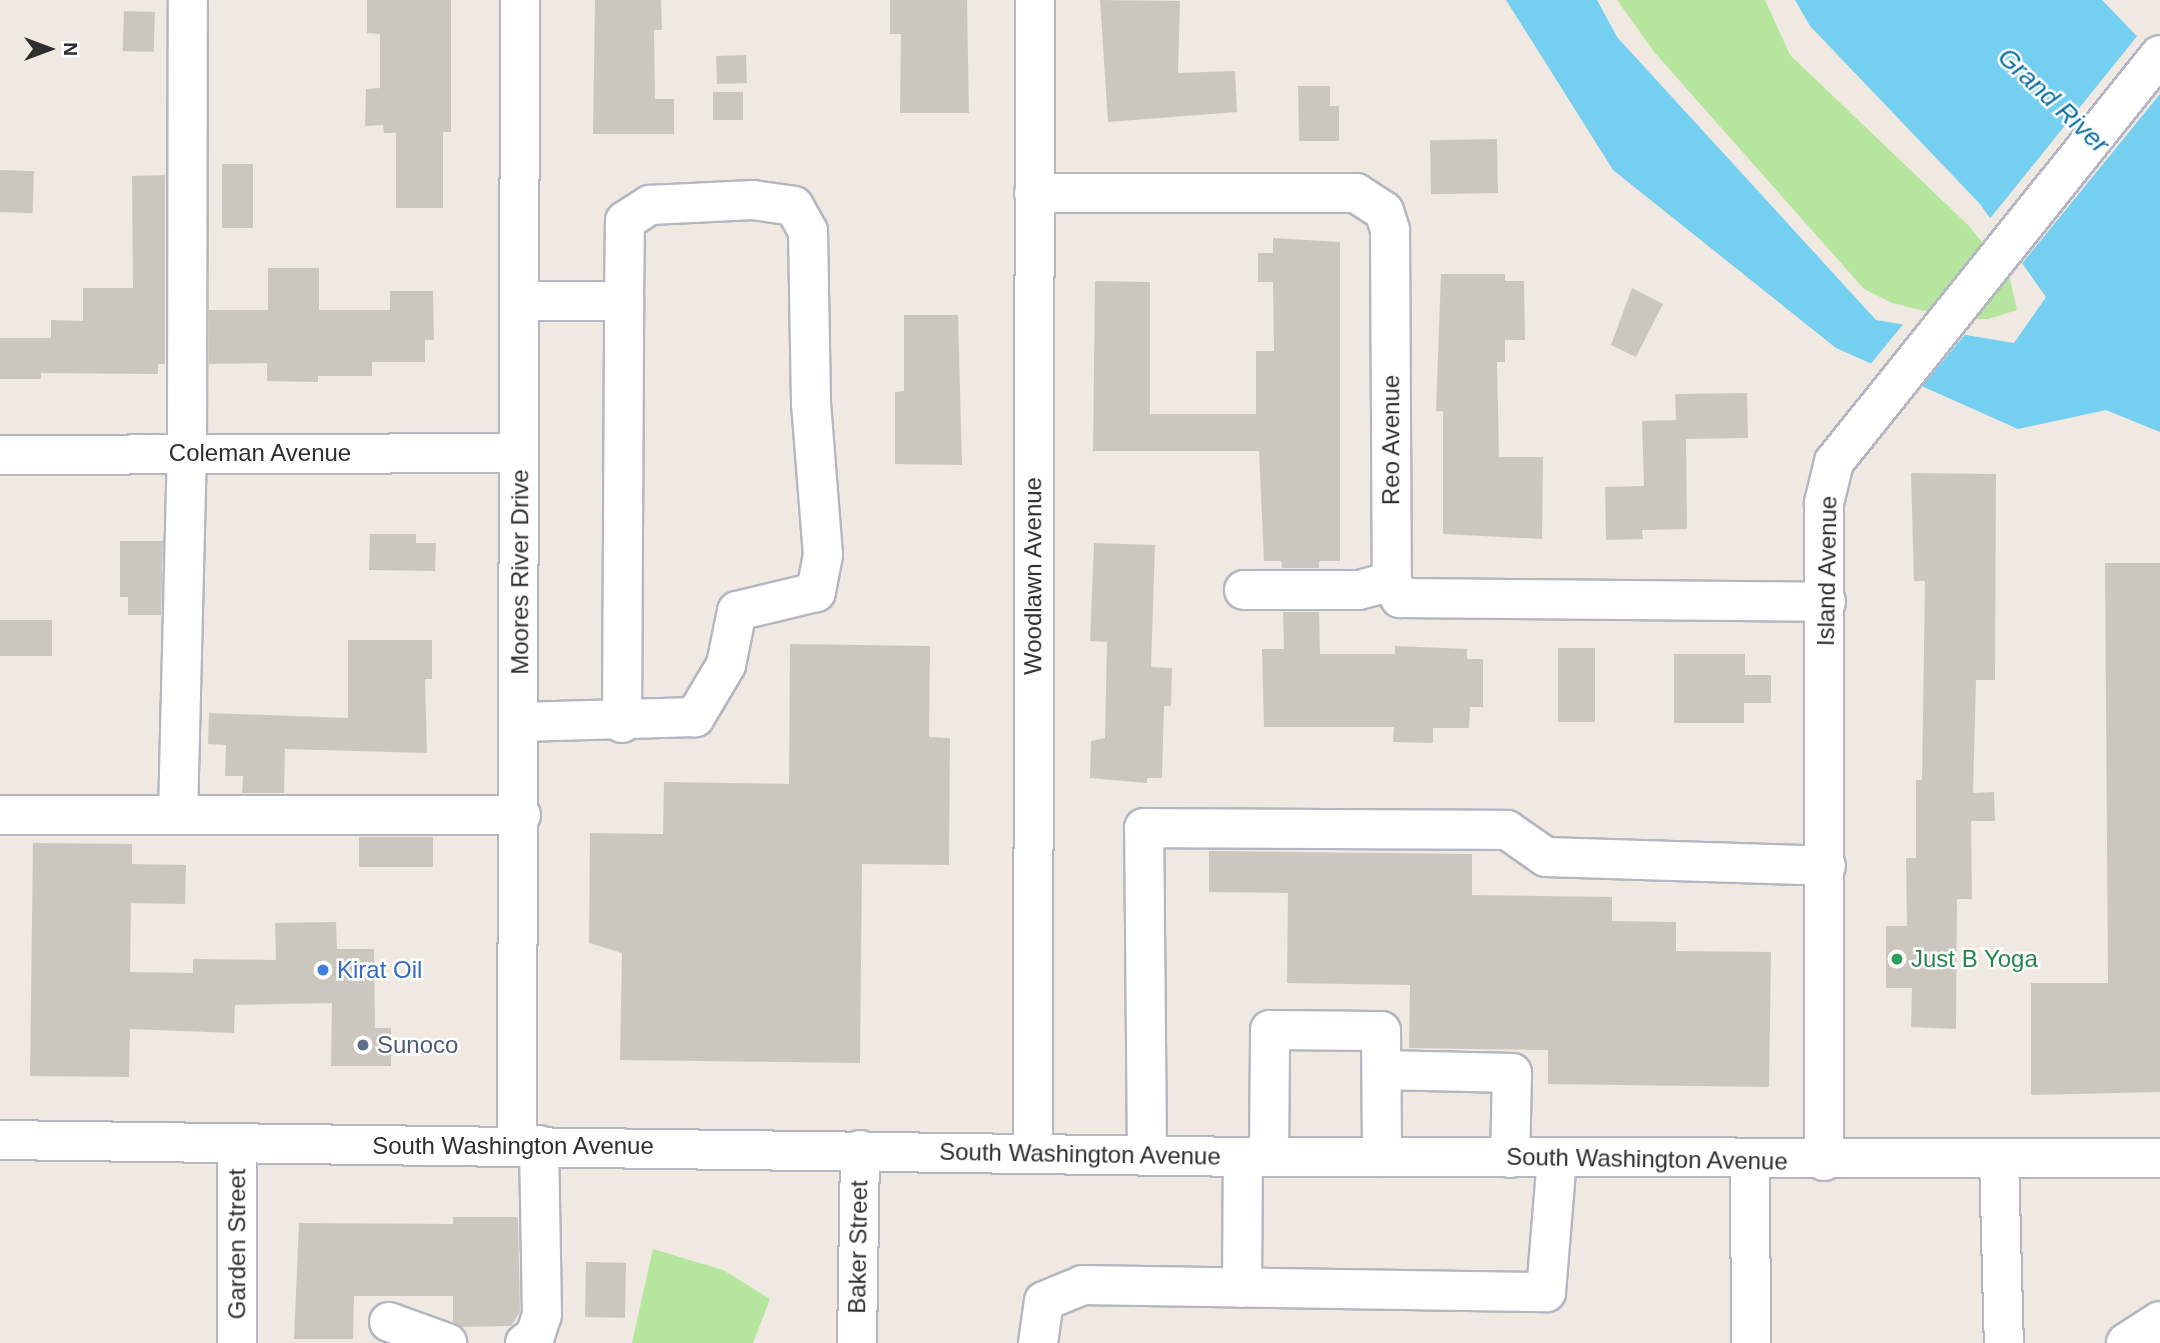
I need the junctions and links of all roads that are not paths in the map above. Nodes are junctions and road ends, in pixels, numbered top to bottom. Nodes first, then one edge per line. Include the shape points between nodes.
1 (188, 0) edge
2 (520, 0) edge
3 (1035, 0) edge
4 (2160, 55) edge
5 (1034, 193) junction
6 (519, 301) junction
7 (624, 301) junction
8 (187, 453) junction
9 (519, 453) junction
10 (0, 455) edge
11 (1392, 581) junction
12 (1244, 590) dead end
13 (1826, 602) junction
14 (520, 722) junction
15 (622, 723) junction
16 (0, 815) edge
17 (178, 815) junction
18 (521, 815) junction
19 (1826, 866) junction
20 (1382, 1070) junction
21 (0, 1140) edge
22 (528, 1145) junction
23 (237, 1146) junction
24 (860, 1150) junction
25 (1033, 1152) junction
26 (1147, 1155) junction
27 (1256, 1157) junction
28 (1382, 1157) junction
29 (1510, 1158) junction
30 (1557, 1158) junction
31 (1999, 1158) junction
32 (2160, 1158) edge
33 (1750, 1160) junction
34 (1824, 1161) junction
35 (1242, 1288) junction
36 (2160, 1321) edge
37 (389, 1322) dead end
38 (237, 1343) edge
39 (447, 1343) edge
40 (525, 1343) edge
41 (857, 1343) edge
42 (1038, 1343) edge
43 (1751, 1343) edge
44 (2004, 1343) edge
45 (2126, 1343) edge

1 - 8 street
2 - 6 street, Moores River Drive
3 - 5 street, Woodlawn Avenue
4 - 13 street, Island Avenue via 1833,463 1824,503
5 - 11 street, Reo Avenue via 1356,193 1384,211 1390,230
5 - 25 street, Woodlawn Avenue
6 - 7 street
6 - 9 street, Moores River Drive
7 - 15 street
7 - 15 street via 625,221 650,205 753,200 793,206 808,231 811,403 823,555 816,593 737,611 726,665 695,717
8 - 9 street, Coleman Avenue
8 - 10 street, Coleman Avenue
8 - 17 street
9 - 14 street, Moores River Drive
11 - 12 street via 1359,590
11 - 13 street via 1400,598 1417,602
13 - 19 street, Island Avenue
14 - 15 street
14 - 18 street, Moores River Drive
16 - 17 street
17 - 18 street
18 - 22 street, Moores River Drive
19 - 26 street via 1546,856 1507,830 1144,828
19 - 34 street, Island Avenue
20 - 27 street via 1381,1031 1270,1030
20 - 28 street
20 - 29 street via 1512,1073
21 - 23 street, South Washington Avenue
22 - 23 street, South Washington Avenue
22 - 24 street, South Washington Avenue
22 - 40 street, Moores River Drive via 542,1315 535,1336
23 - 38 street, Garden Street
24 - 25 street, South Washington Avenue
24 - 41 street, Baker Street
25 - 26 street, South Washington Avenue
26 - 27 street, South Washington Avenue
27 - 28 street, South Washington Avenue
27 - 35 street
28 - 29 street, South Washington Avenue
29 - 30 street, South Washington Avenue
30 - 33 street, South Washington Avenue
30 - 35 street via 1546,1292
31 - 32 street, South Washington Avenue
31 - 34 street, South Washington Avenue
31 - 44 street
33 - 34 street, South Washington Avenue
33 - 43 street
35 - 42 street via 1063,1289 1045,1301
36 - 45 street
37 - 39 street

